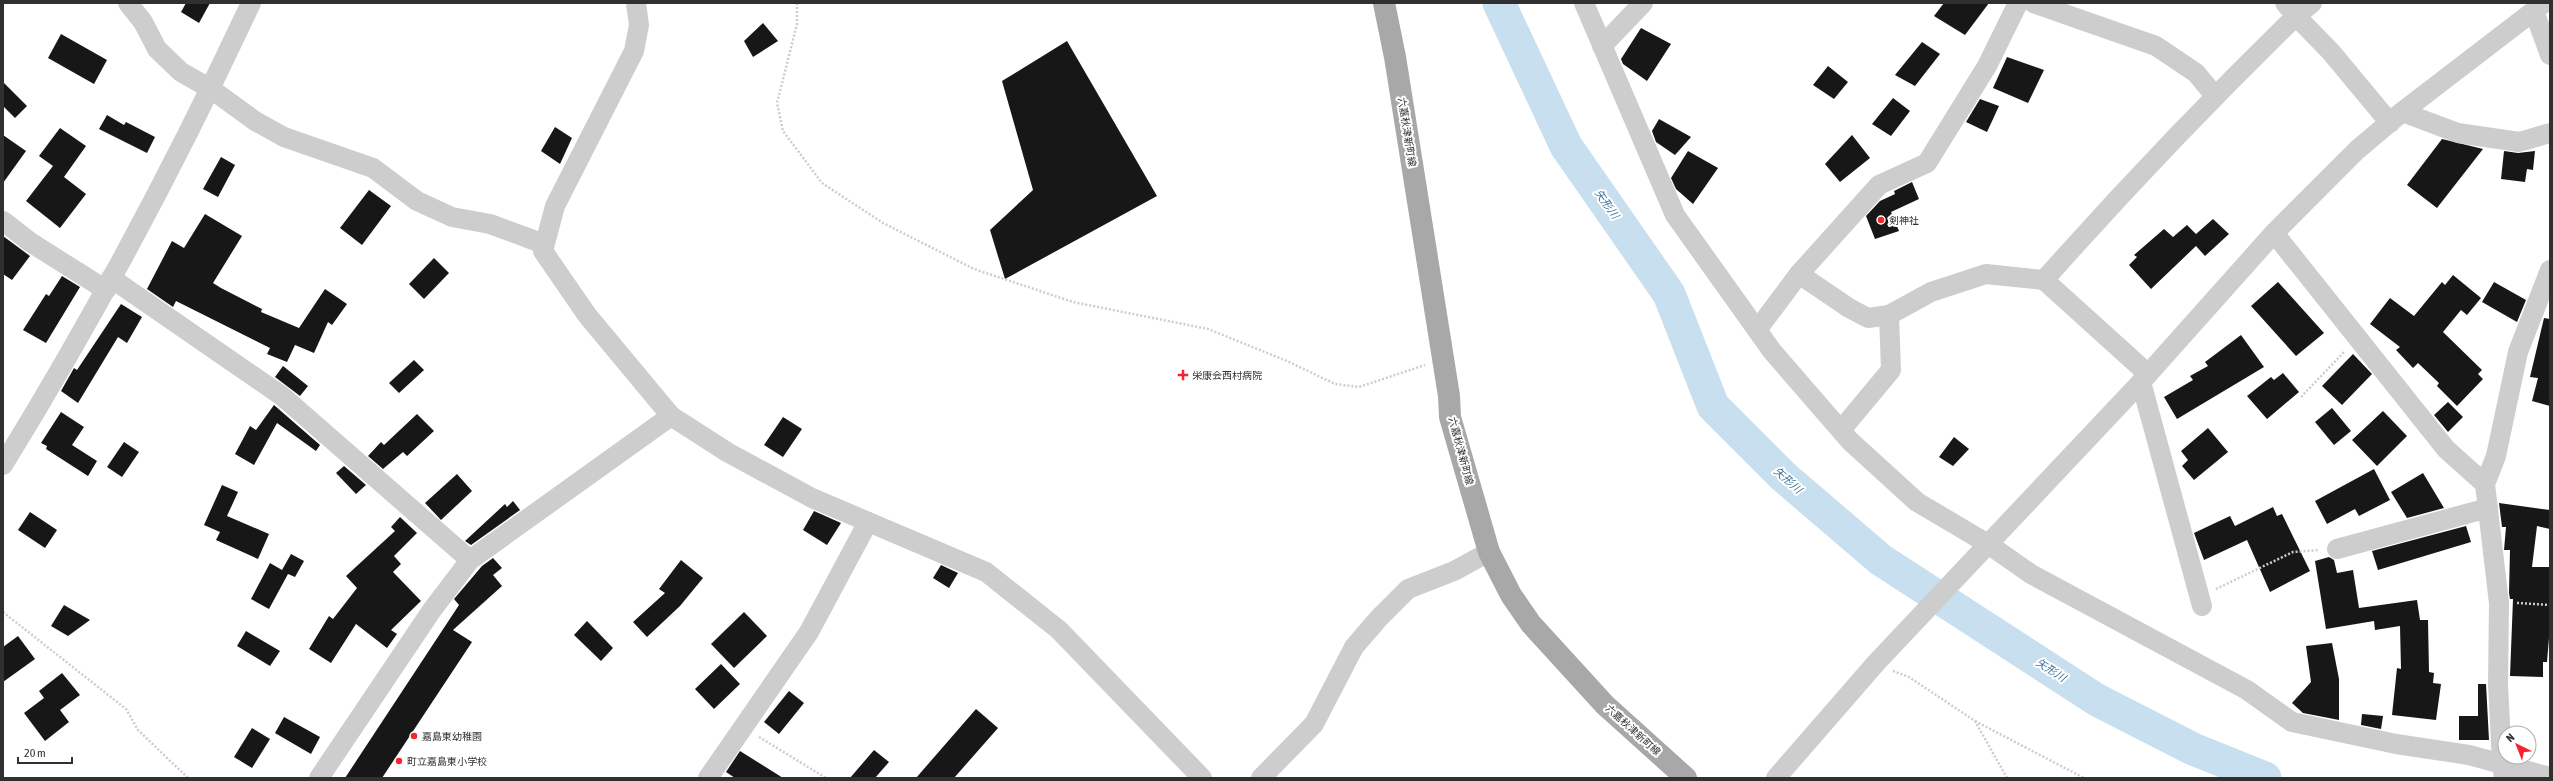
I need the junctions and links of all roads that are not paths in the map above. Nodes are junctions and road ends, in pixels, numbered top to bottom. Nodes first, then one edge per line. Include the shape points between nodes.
1 (128, 3) edge
2 (251, 3) edge
3 (636, 3) edge
4 (1384, 3) edge
5 (1584, 3) edge
6 (1643, 3) edge
7 (2018, 3) edge
8 (2033, 3) edge
9 (2312, 3) edge
10 (2539, 7) edge
11 (2291, 10) edge
12 (1602, 46) junction
13 (2550, 55) edge
14 (211, 89) junction
15 (2215, 96) junction
16 (2396, 117) junction
17 (2550, 133) edge
18 (3, 221) edge
19 (2274, 233) junction
20 (544, 244) junction
21 (2550, 270) edge
22 (1799, 274) junction
23 (2044, 280) junction
24 (109, 284) junction
25 (1889, 315) junction
26 (1757, 330) junction
27 (2144, 378) junction
28 (671, 416) junction
29 (1841, 430) junction
30 (3, 465) edge
31 (2485, 484) junction
32 (2488, 508) junction
33 (868, 522) junction
34 (1988, 544) junction
35 (2337, 549) road end
36 (1488, 552) junction
37 (470, 560) junction
38 (2201, 602) road end
39 (2503, 770) edge
40 (2550, 777) edge
41 (319, 778) edge
42 (708, 778) edge
43 (1202, 778) edge
44 (1261, 778) edge
45 (1686, 778) edge
46 (1776, 778) edge

1 - 14 street via 143,22 157,49 181,72
2 - 14 street
3 - 20 street via 639,25 634,51 555,206
4 - 36 main road, 六嘉秋津新町線 via 1395,57 1450,417
5 - 12 street
6 - 12 street
7 - 22 street via 1987,66 1927,162 1879,186
8 - 15 street via 2156,46 2196,73
9 - 11 street
10 - 13 street
10 - 16 street
11 - 15 street
11 - 16 street
12 - 26 street via 1675,215
14 - 20 street via 255,121 284,137 373,168 417,201 452,217 490,224
14 - 24 street
15 - 23 street via 2098,218
16 - 17 street via 2458,133 2519,142
16 - 19 street via 2357,150
18 - 24 street via 30,242
19 - 27 street
19 - 31 street via 2446,450
20 - 28 street via 543,251 587,315
21 - 31 street via 2518,352 2496,456
22 - 25 street via 1868,318
22 - 26 street
23 - 25 street via 1986,274 1930,292
23 - 27 street
24 - 30 street via 60,372
24 - 37 street via 282,396
25 - 29 street via 1891,370
26 - 29 street via 1772,351
27 - 34 street
27 - 38 street
28 - 33 street via 727,452 812,498
28 - 37 street
29 - 34 street via 1917,502
31 - 32 street
32 - 35 street
32 - 39 street via 2499,602 2498,684
33 - 42 street via 809,632
33 - 43 street via 986,572 1021,598 1059,630
34 - 40 street via 2031,574 2247,690 2292,722 2396,744 2469,755
34 - 46 street via 1876,663
36 - 44 street via 1454,571 1408,589 1354,647 1314,724
36 - 45 main road, 六嘉秋津新町線 via 1510,595 1531,624 1605,705
37 - 41 street via 432,610

